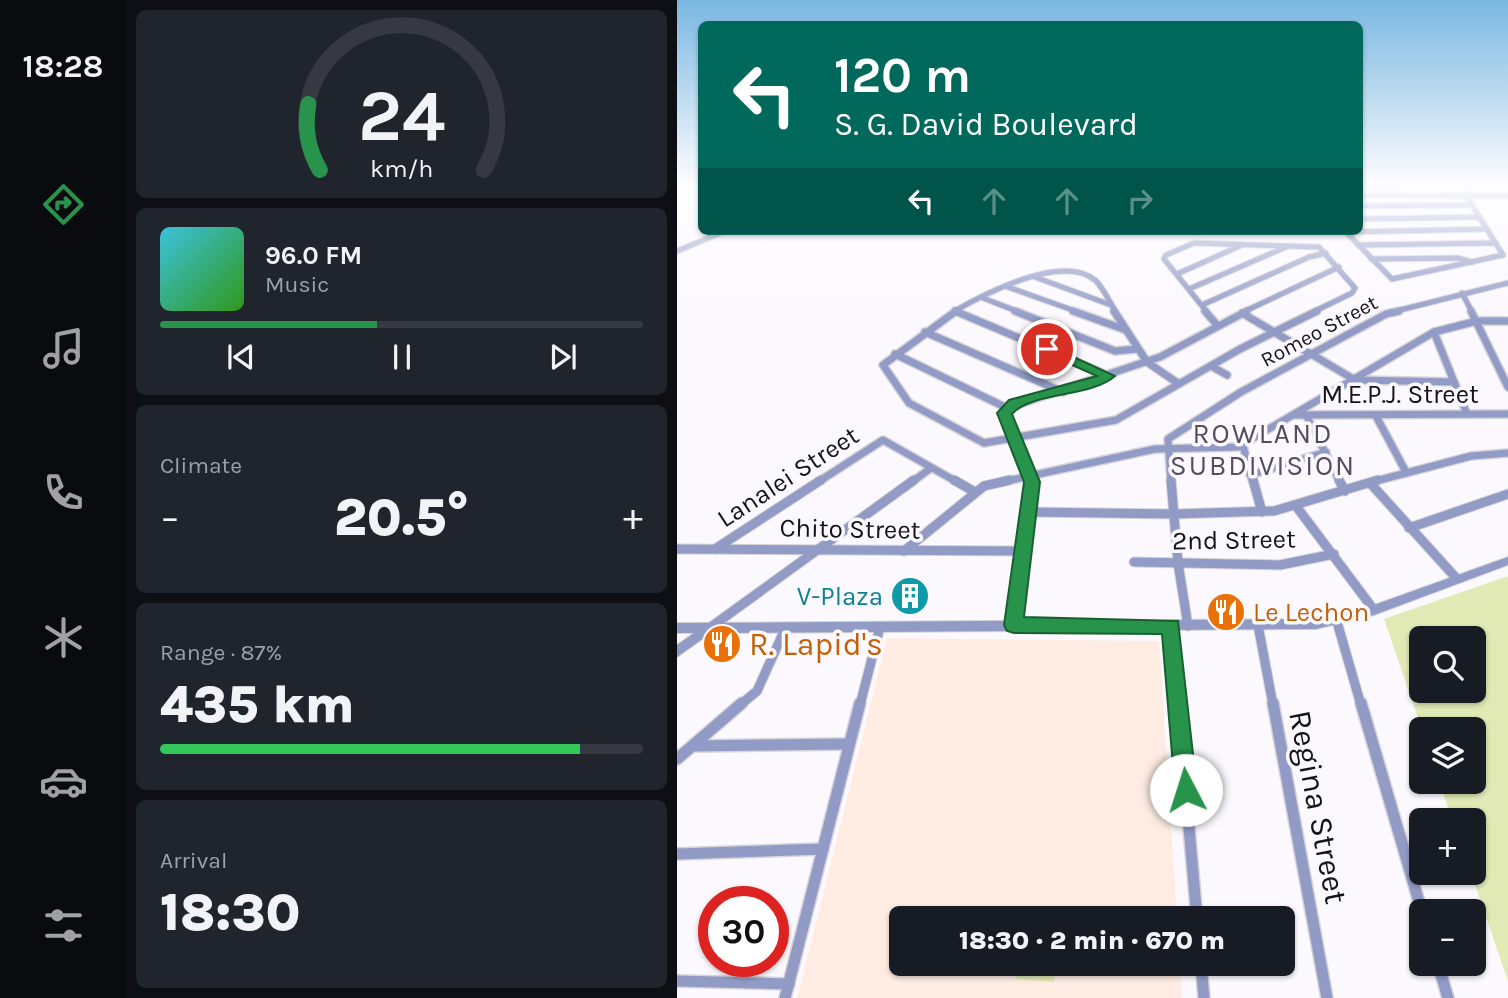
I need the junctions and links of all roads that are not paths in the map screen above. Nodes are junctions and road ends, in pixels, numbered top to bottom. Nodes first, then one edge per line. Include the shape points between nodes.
1 (1487, 229) edge
2 (1447, 230) edge
3 (1363, 231) edge
4 (715, 235) edge
5 (1349, 235) edge
6 (1497, 243) junction
7 (1244, 244) junction
8 (1358, 245) junction
9 (1287, 246) junction
10 (677, 251) edge
11 (1326, 253) junction
12 (1371, 259) junction
13 (1474, 262) junction
14 (1339, 267) junction
15 (1177, 274) junction
16 (1035, 277) junction
17 (1505, 283) edge
18 (1005, 286) junction
19 (1189, 289) junction
20 (1462, 293) junction
21 (1508, 293) edge
22 (983, 298) junction
23 (1112, 305) junction
24 (1202, 305) junction
25 (955, 311) junction
26 (1242, 313) junction
27 (1477, 321) junction
28 (1508, 321) edge
29 (1217, 326) junction
30 (1126, 330) junction
31 (925, 332) junction
32 (1275, 332) junction
33 (1434, 332) junction
34 (1137, 349) junction
35 (895, 354) junction
36 (1311, 354) junction
37 (1147, 362) junction
38 (1211, 366) junction
39 (1227, 375) dead end
40 (1109, 376) junction
41 (1351, 378) junction
42 (1454, 382) junction
43 (1179, 384) junction
44 (1508, 387) edge
45 (1063, 392) junction
46 (1007, 408) junction
47 (1467, 414) junction
48 (1508, 414) edge
49 (1292, 415) junction
50 (1306, 415) junction
51 (1376, 416) junction
52 (1014, 438) junction
53 (1243, 446) junction
54 (1168, 447) junction
55 (1326, 452) junction
56 (1505, 453) edge
57 (1508, 462) edge
58 (931, 468) junction
59 (1406, 472) junction
60 (1030, 475) junction
61 (1250, 475) junction
62 (1371, 484) junction
63 (1345, 491) junction
64 (975, 492) junction
65 (1508, 494) edge
66 (1296, 506) junction
67 (1029, 512) junction
68 (1262, 512) junction
69 (1175, 514) junction
70 (1409, 527) junction
71 (677, 549) edge
72 (715, 549) junction
73 (819, 549) junction
74 (904, 551) junction
75 (1023, 551) junction
76 (1334, 554) junction
77 (1508, 561) edge
78 (1134, 562) dead end
79 (1178, 563) junction
80 (1457, 579) junction
81 (1374, 610) junction
82 (1337, 622) junction
83 (1014, 625) junction
84 (1257, 625) junction
85 (1171, 626) junction
86 (1188, 626) junction
87 (711, 627) junction
88 (786, 627) junction
89 (880, 627) junction
90 (677, 628) edge
91 (677, 652) edge
92 (848, 744) junction
93 (694, 746) junction
94 (677, 759) edge
95 (823, 849) junction
96 (677, 854) edge
97 (1418, 899) edge
98 (1196, 906) edge
99 (1202, 976) edge
100 (1442, 976) edge
101 (677, 981) edge
102 (789, 984) junction
103 (785, 998) edge
104 (1204, 998) edge
105 (1327, 998) edge
106 (1448, 998) edge

1 - 6 street
2 - 3 street
4 - 10 street
5 - 8 street
6 - 8 street
6 - 13 street via 1503,255
7 - 9 street
7 - 15 street
7 - 15 street via 1188,244 1164,259
8 - 12 street
9 - 11 street via 1319,247
9 - 19 street
11 - 14 street
11 - 24 street
12 - 13 street via 1458,258
12 - 13 street via 1392,279
14 - 26 street
14 - 32 street via 1355,290
15 - 19 street
16 - 18 street
16 - 23 street
16 - 23 street via 1065,269 1083,275 1095,280
17 - 20 street, Romeo Street
17 - 21 street
18 - 22 street
18 - 30 street
19 - 24 street
20 - 27 street
20 - 36 street, Romeo Street via 1399,308
22 - 25 street
22 - 34 street via 1115,351
23 - 30 street
24 - 29 street
25 - 31 street
25 - 40 street
26 - 29 street
26 - 32 street
27 - 28 street
27 - 33 street
27 - 44 street
29 - 37 street
30 - 34 street
31 - 35 street
31 - 45 street
32 - 36 street
32 - 38 street
33 - 41 street
33 - 42 street
34 - 37 street
35 - 46 street
35 - 52 street via 883,365 909,403 984,443
36 - 41 street
36 - 54 street, Romeo Street via 1172,436
37 - 40 street
37 - 43 street
38 - 39 street
38 - 43 street
40 - 45 street
41 - 42 street
41 - 49 street
42 - 47 street
43 - 52 street via 1116,420
45 - 46 street
46 - 52 street via 1004,413
47 - 48 street, M.E.P.J. Street
47 - 51 street, M.E.P.J. Street
49 - 50 street, M.E.P.J. Street
49 - 53 street
50 - 51 street, M.E.P.J. Street
50 - 55 street
51 - 59 street
52 - 60 street
53 - 54 street
53 - 61 street
54 - 60 street
54 - 69 street
55 - 61 street
55 - 63 street
56 - 57 street
56 - 59 street
58 - 64 street
58 - 72 street, Lanalei Street via 883,440
58 - 73 street
59 - 62 street
60 - 64 street via 990,483
60 - 67 street
61 - 68 street
62 - 63 street
62 - 70 street
63 - 66 street
64 - 74 street
65 - 70 street
66 - 68 street
66 - 76 street
67 - 69 street
67 - 75 street
68 - 69 street
69 - 79 street
70 - 80 street
71 - 72 street, Chito Street
72 - 73 street, Chito Street
73 - 74 street, Chito Street
73 - 87 street
74 - 75 street, Chito Street
75 - 83 street
76 - 79 street, 2nd Street via 1280,565
76 - 81 street
77 - 80 street
78 - 79 street, 2nd Street
79 - 86 street
80 - 81 street
81 - 82 street
82 - 84 street
82 - 97 street
83 - 85 street
83 - 89 street
84 - 86 street
84 - 105 street, Regina Street
85 - 86 street
85 - 98 street
87 - 88 street
87 - 90 street
87 - 91 street
88 - 89 street
88 - 93 street via 757,691
89 - 92 street
92 - 93 street
92 - 95 street
93 - 94 street
95 - 96 street
95 - 102 street
99 - 104 street
100 - 106 street
101 - 102 street
102 - 103 street

